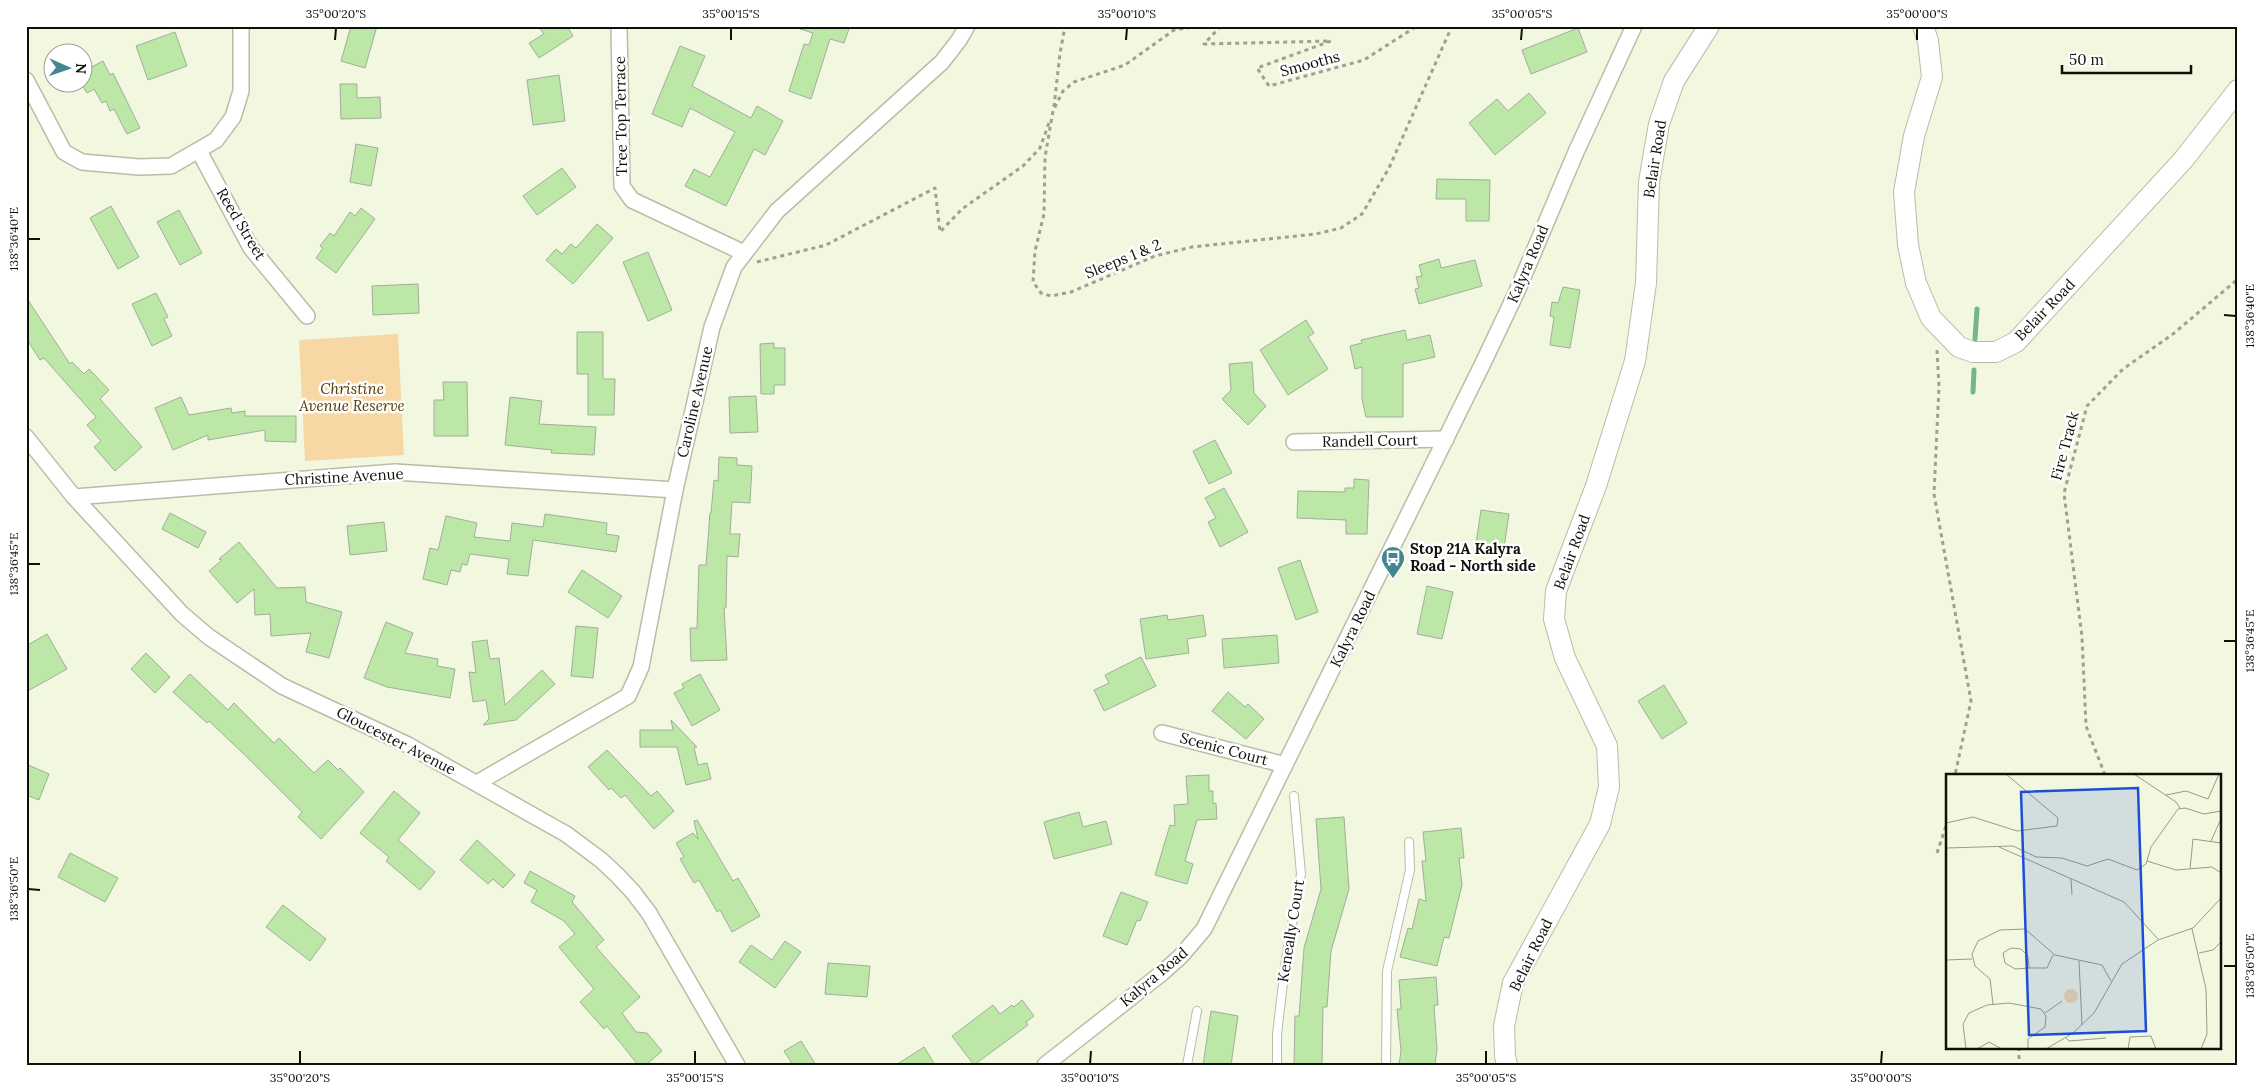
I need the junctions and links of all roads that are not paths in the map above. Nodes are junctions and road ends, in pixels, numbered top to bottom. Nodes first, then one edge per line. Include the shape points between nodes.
1 (241, 26) edge
2 (619, 26) edge
3 (967, 26) edge
4 (1634, 26) edge
5 (1709, 26) edge
6 (1923, 26) edge
7 (26, 80) edge
8 (2238, 90) edge
9 (199, 151) junction
10 (744, 253) junction
11 (307, 316) dead end
12 (26, 437) edge
13 (1446, 439) junction
14 (1294, 442) dead end
15 (675, 490) junction
16 (74, 497) junction
17 (1162, 733) dead end
18 (1285, 765) junction
19 (477, 783) junction
20 (1294, 796) dead end
21 (1410, 842) dead end
22 (1197, 1012) dead end
23 (737, 1065) edge
24 (1045, 1065) edge
25 (1187, 1065) edge
26 (1277, 1065) edge
27 (1386, 1065) edge
28 (1507, 1065) edge

1 - 9 street via 241,91 233,117 216,140
2 - 10 street, Tree Top Terrace via 622,186 632,200
3 - 10 street, Caroline Avenue via 942,62 777,211
4 - 13 street, Kalyra Road via 1518,289
5 - 28 main road, Belair Road via 1674,81 1658,124 1649,182 1646,282 1635,361 1596,486 1556,591 1554,619 1565,658 1607,746 1610,787 1600,824 1513,983 1504,1026
6 - 8 main road, Belair Road via 1932,78 1914,136 1904,192 1908,245 1916,283 1931,318 1959,347 1973,352 1996,352 2016,342 2184,159
7 - 9 street via 64,152 82,162 171,166
9 - 11 street, Reed Street via 251,248
10 - 15 street, Caroline Avenue via 734,267 712,327
12 - 16 street, Gloucester Avenue
13 - 14 street, Randell Court
13 - 18 street, Kalyra Road
15 - 16 street, Christine Avenue via 395,472
15 - 19 street, Caroline Avenue via 641,667 628,696
16 - 19 street, Gloucester Avenue via 182,614 209,637 282,686 408,745
17 - 18 street, Scenic Court
18 - 24 street, Kalyra Road via 1208,922 1194,943 1162,973
19 - 23 street, Gloucester Avenue via 584,846 633,892 649,913
20 - 26 lane, Keneally Court via 1301,874 1286,958 1277,1034
21 - 27 lane via 1410,870 1387,971
22 - 25 lane

